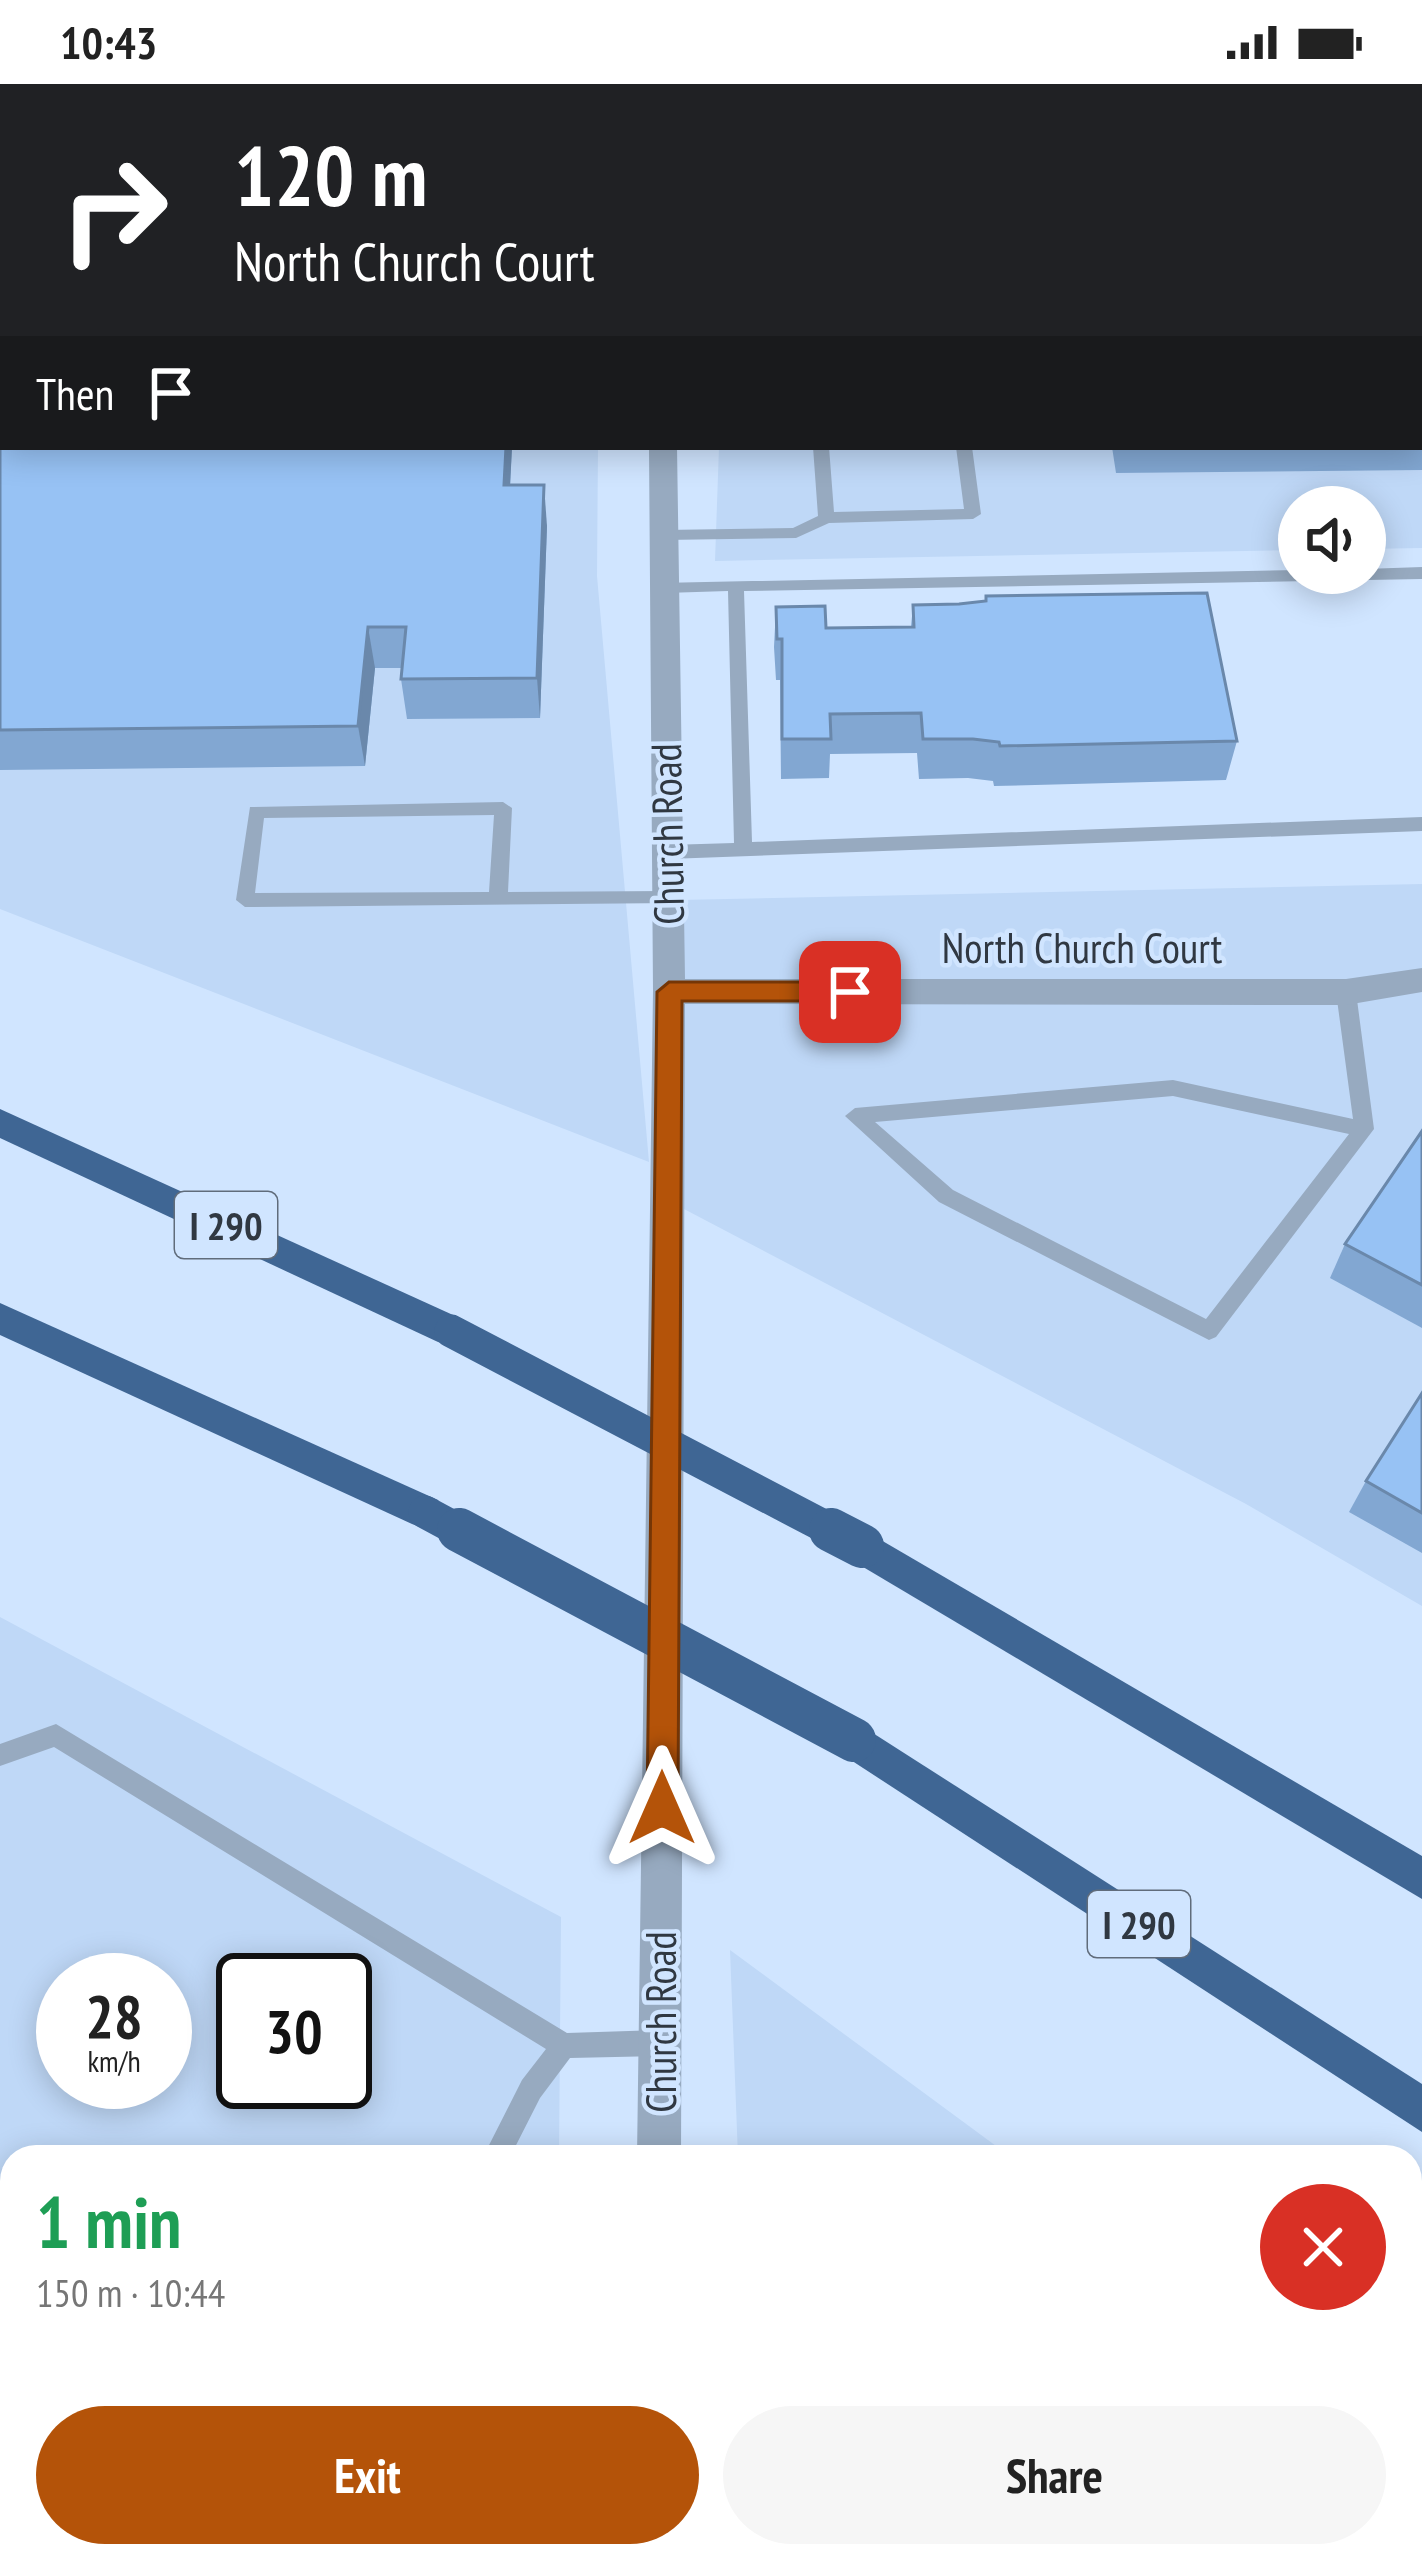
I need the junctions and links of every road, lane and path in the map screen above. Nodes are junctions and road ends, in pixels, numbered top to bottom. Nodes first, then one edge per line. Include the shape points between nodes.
1 (663, 450) edge
2 (821, 450) edge
3 (964, 450) edge
4 (826, 518) junction
5 (664, 535) junction
6 (1422, 573) edge
7 (736, 586) junction
8 (665, 587) junction
9 (1422, 824) edge
10 (743, 849) junction
11 (668, 851) junction
12 (668, 898) junction
13 (498, 899) junction
14 (1422, 980) edge
15 (669, 992) junction
16 (1346, 992) junction
17 (0, 1123) edge
18 (1364, 1129) junction
19 (0, 1318) edge
20 (0, 1754) edge
21 (1422, 1879) edge
22 (660, 2043) junction
23 (564, 2046) junction
24 (1422, 2110) edge
25 (502, 2145) edge
26 (659, 2145) edge

1 - 5 street, Church Road
2 - 4 lane
3 - 4 lane via 973,514
4 - 5 lane via 796,533
5 - 8 street, Church Road
6 - 7 lane
7 - 8 lane
7 - 10 lane
8 - 11 street, Church Road
9 - 10 lane
10 - 11 lane
11 - 12 street, Church Road
12 - 13 lane
12 - 15 street, Church Road
13 - 13 lane via 245,900 256,812 503,808
14 - 16 street, North Church Court
15 - 16 street, North Church Court
15 - 22 street, Church Road
16 - 18 lane
17 - 21 highway, I 290, bridge via 451,1330 862,1546
18 - 18 lane via 1173,1088 856,1116 946,1196 1209,1331
19 - 24 highway, I 290, bridge via 424,1512 854,1740
20 - 23 lane via 56,1736
22 - 23 lane
22 - 26 street, Church Road
23 - 25 lane

